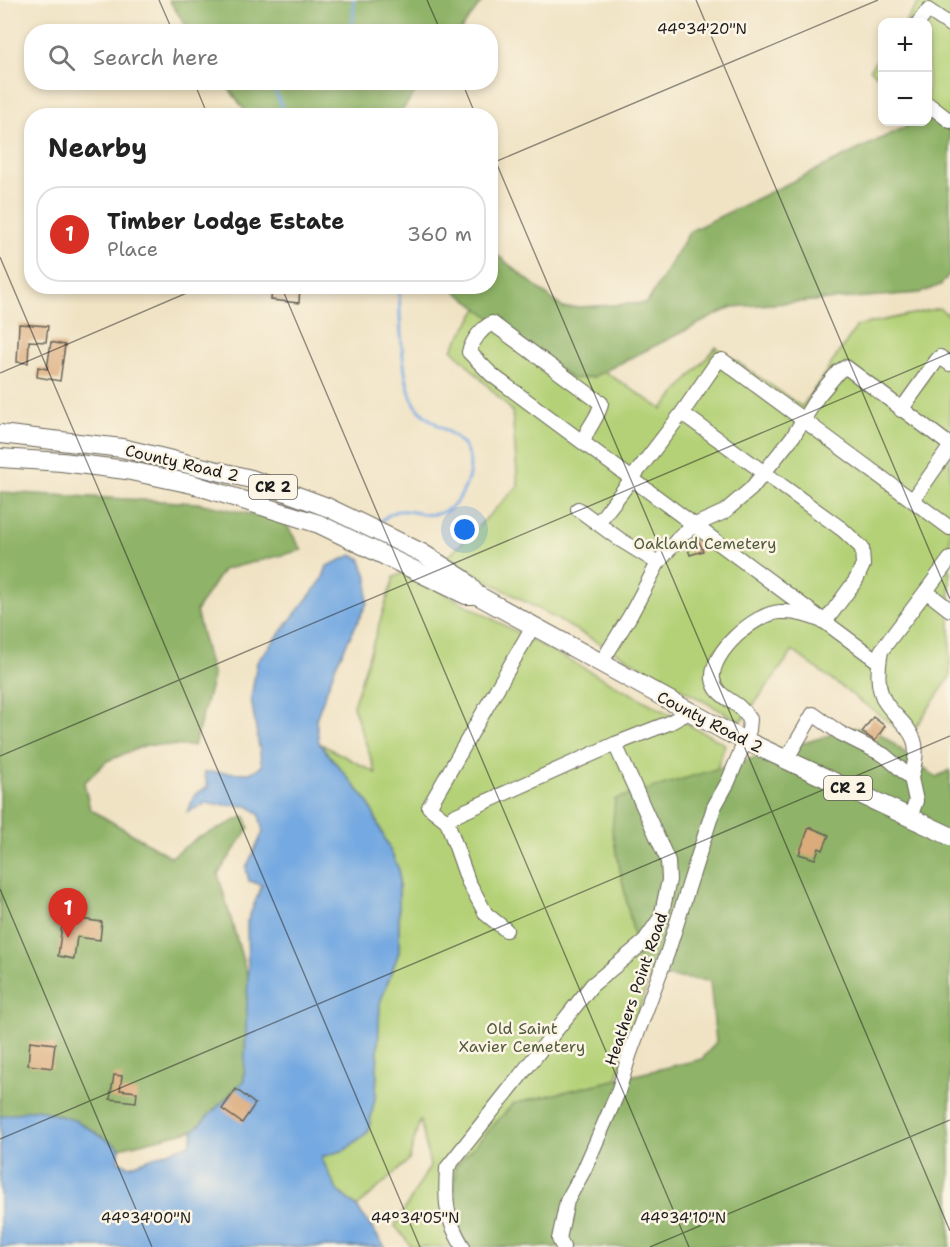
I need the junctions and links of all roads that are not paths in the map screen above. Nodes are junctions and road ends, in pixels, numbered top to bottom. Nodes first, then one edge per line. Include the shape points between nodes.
1 (922, 18) edge
2 (950, 26) edge
3 (932, 107) edge
4 (949, 117) edge
5 (950, 364) edge
6 (902, 410) junction
7 (682, 413) junction
8 (804, 419) junction
9 (0, 434) edge
10 (584, 443) junction
11 (950, 446) edge
12 (0, 458) edge
13 (766, 473) junction
14 (632, 478) junction
15 (913, 500) junction
16 (579, 509) dead end
17 (598, 523) junction
18 (695, 525) junction
19 (950, 528) edge
20 (950, 559) edge
21 (658, 563) junction
22 (927, 592) junction
23 (477, 595) junction
24 (950, 610) edge
25 (825, 622) junction
26 (533, 626) junction
27 (879, 662) junction
28 (601, 663) junction
29 (689, 712) junction
30 (745, 741) junction
31 (615, 744) junction
32 (786, 760) junction
33 (911, 778) junction
34 (910, 817) junction
35 (447, 821) junction
36 (950, 836) edge
37 (506, 930) dead end
38 (463, 1247) edge
39 (563, 1247) edge

1 - 2 street via 928,10
3 - 4 street
5 - 6 street via 940,357
6 - 8 street via 846,367 818,396
6 - 11 street
7 - 8 street via 722,360
7 - 13 street
7 - 14 street
8 - 13 street
8 - 15 street
9 - 23 main road, County Road 2 / CR 2 via 122,448 250,479 327,507 422,553 463,579
10 - 10 street via 492,375 469,352 484,327 492,323 601,403
10 - 14 street
11 - 15 street
12 - 23 main road, County Road 2 / CR 2 via 126,470 192,484 319,524 466,595
13 - 18 street via 724,512
13 - 25 street via 862,548 863,565 856,580
14 - 17 street
14 - 18 street
15 - 19 street
16 - 17 street
17 - 21 street
18 - 21 street
18 - 25 street
20 - 22 street
21 - 28 street
22 - 24 street
22 - 27 street via 881,651
23 - 26 main road, County Road 2 / CR 2
25 - 27 street
25 - 30 street via 805,614 779,612 758,618 718,656 713,678 717,691 750,719
26 - 28 main road, County Road 2 / CR 2
26 - 35 street via 429,807
27 - 33 street via 878,682 886,702 915,741
28 - 29 main road, County Road 2 / CR 2
29 - 30 main road, County Road 2 / CR 2
29 - 31 street
30 - 32 main road, County Road 2 / CR 2
30 - 39 street, Heathers Point Road via 714,807 618,1092 567,1201 559,1239
31 - 35 street
31 - 38 street via 668,861 669,880 661,917 643,943 592,985 447,1167 450,1224
32 - 33 street via 813,714 884,755
32 - 34 main road, County Road 2 / CR 2
33 - 34 street via 916,801
34 - 36 main road, County Road 2 / CR 2
35 - 37 street via 468,881 486,914

